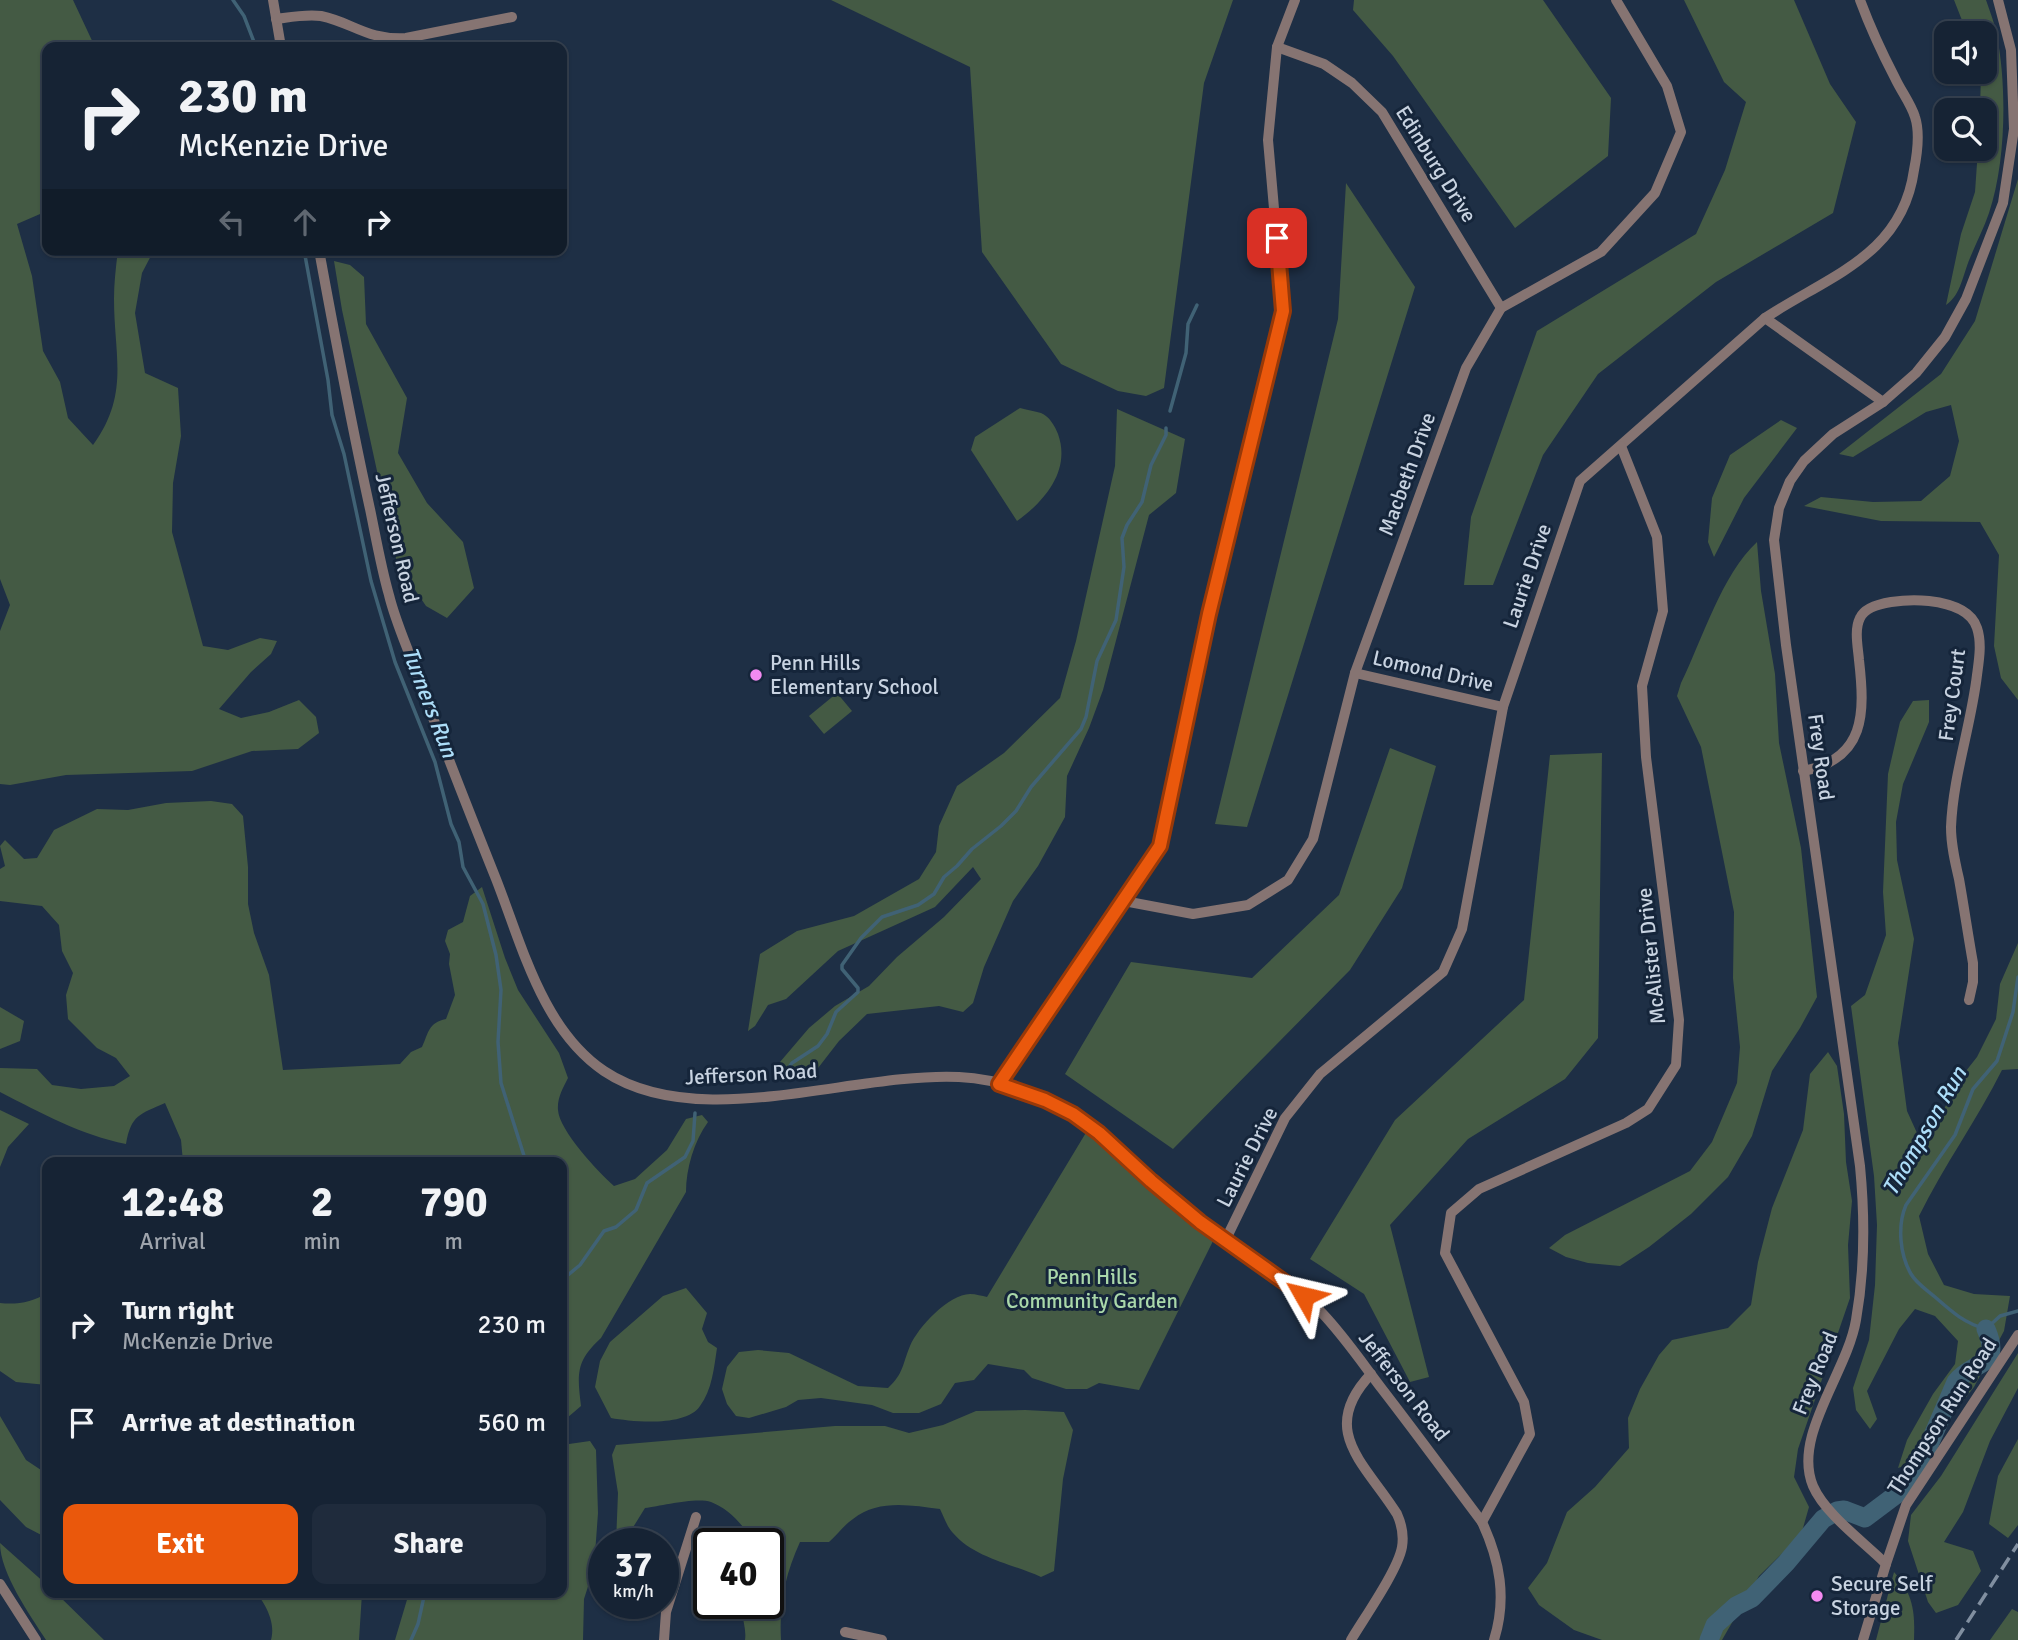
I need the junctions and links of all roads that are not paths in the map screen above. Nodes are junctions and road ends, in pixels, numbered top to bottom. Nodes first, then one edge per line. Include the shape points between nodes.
1 (273, 0) edge
2 (1295, 0) edge
3 (1616, 0) edge
4 (1860, 0) edge
5 (1998, 0) edge
6 (512, 17) dead end
7 (276, 19) junction
8 (280, 42) edge
9 (1277, 47) junction
10 (320, 256) edge
11 (1501, 308) junction
12 (1765, 318) junction
13 (1883, 402) junction
14 (1621, 446) junction
15 (1355, 673) junction
16 (1503, 707) junction
17 (1803, 772) junction
18 (1124, 901) junction
19 (1969, 1000) dead end
20 (999, 1084) junction
21 (1225, 1241) junction
22 (2018, 1335) edge
23 (1371, 1374) junction
24 (696, 1517) dead end
25 (1482, 1522) junction
26 (1886, 1564) junction
27 (0, 1584) edge
28 (845, 1632) dead end
29 (36, 1640) edge
30 (664, 1640) edge
31 (882, 1640) edge
32 (1351, 1640) edge
33 (1494, 1640) edge
34 (1863, 1640) edge

1 - 7 street
2 - 9 street
3 - 11 street via 1667,86 1681,132 1655,193 1601,252
4 - 12 street, Laurie Drive via 1915,118 1917,156 1912,186 1900,218 1876,248
5 - 13 street, Frey Road via 2011,50 2014,129 2003,203 1966,299 1945,337 1916,373
6 - 7 street via 392,39 320,16
7 - 8 street
9 - 11 street, Edinburg Drive via 1324,64 1382,112
9 - 18 street via 1268,140 1283,311 1209,614 1160,846
10 - 20 street, Jefferson Road via 389,598 543,998 569,1040 614,1077 672,1098 762,1096 939,1077
11 - 15 street, Macbeth Drive via 1466,368
12 - 13 street
12 - 14 street, Laurie Drive
13 - 17 street, Frey Road via 1833,434 1804,461 1779,508 1774,540
14 - 16 street, Laurie Drive via 1580,481
14 - 25 street, McAlister Drive via 1657,537 1662,611 1642,686 1646,757 1679,1020 1676,1065 1648,1110 1479,1189 1451,1213 1445,1253 1524,1402 1530,1434
15 - 16 street, Lomond Drive
15 - 18 street, Macbeth Drive via 1313,839 1289,880 1248,905 1193,914
16 - 21 street, Laurie Drive via 1462,929 1443,972 1320,1074 1285,1118
17 - 19 street, Frey Court via 1831,764 1856,733 1863,705 1857,638 1864,612 1888,602 1926,601 1968,614 1978,629 1979,659 1951,828 1973,963
17 - 26 street, Frey Road via 1864,1220 1855,1324 1815,1423 1807,1457 1821,1502
18 - 20 street
20 - 21 street, Jefferson Road via 1073,1114
21 - 23 street, Jefferson Road via 1308,1300
22 - 26 street, Thompson Run Road via 1906,1505
23 - 25 street, Jefferson Road
23 - 32 street via 1351,1399 1348,1437 1397,1514 1403,1538 1398,1560
24 - 30 street via 666,1612
25 - 33 street, Jefferson Road via 1502,1590
26 - 34 street, Thompson Run Road
27 - 29 street
28 - 31 street

